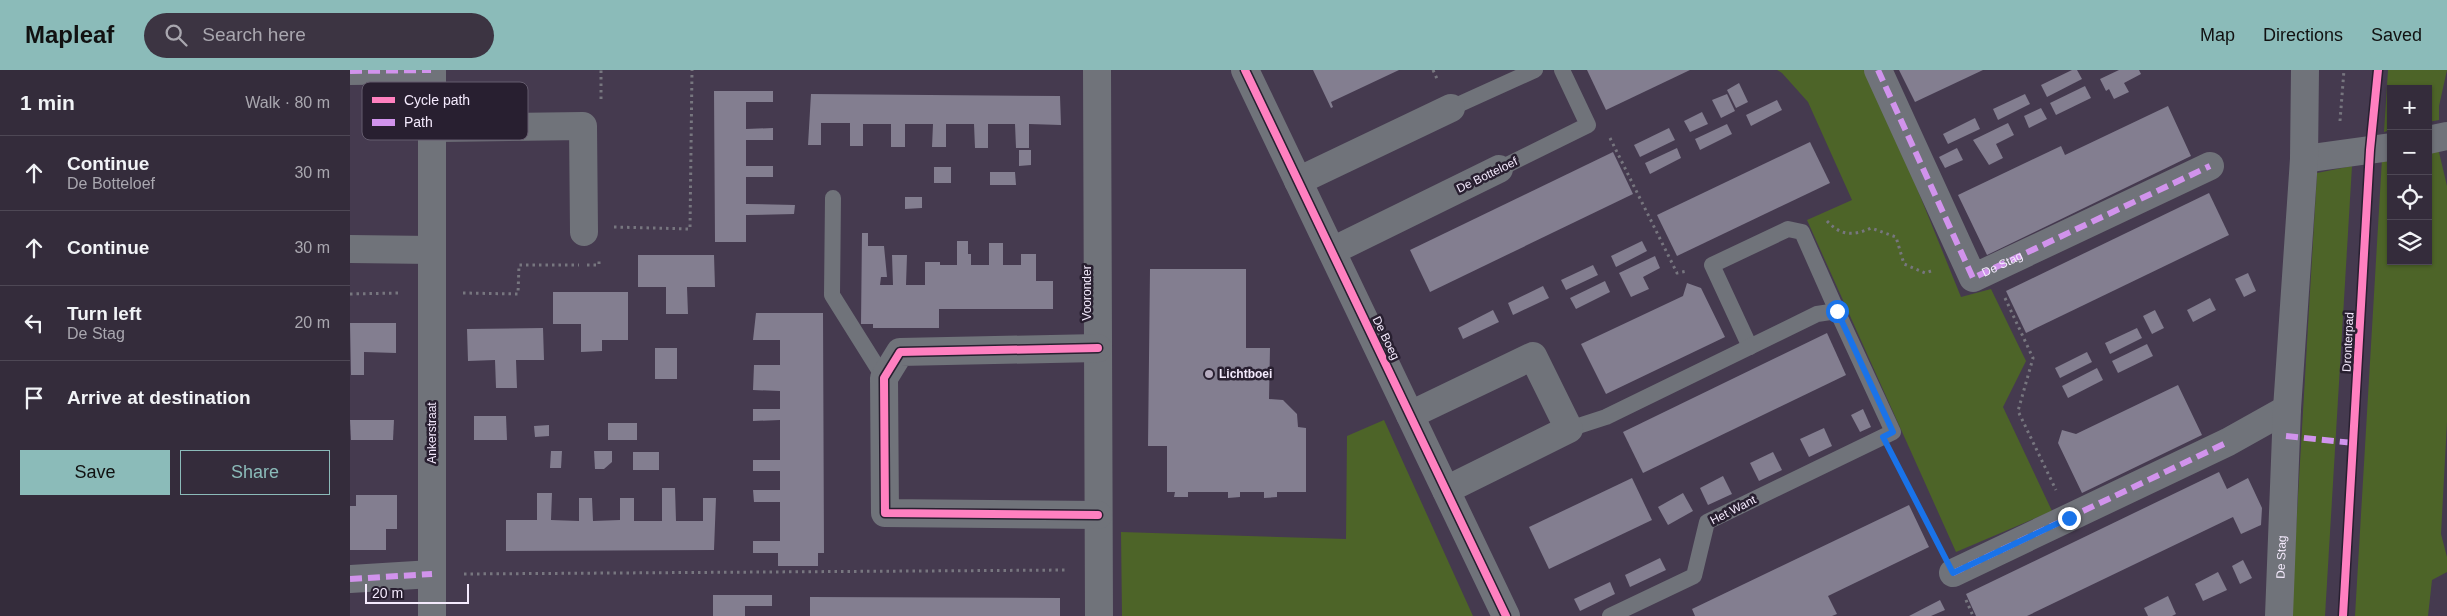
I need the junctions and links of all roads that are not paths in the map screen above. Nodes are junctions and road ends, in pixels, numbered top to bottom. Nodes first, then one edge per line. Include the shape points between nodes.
1 (431, 70) edge
2 (1097, 70) edge
3 (1245, 70) edge
4 (1535, 70) edge
5 (1562, 70) edge
6 (1878, 70) edge
7 (2305, 70) edge
8 (350, 71) edge
9 (1451, 108) joint
10 (528, 127) edge
11 (2447, 136) edge
12 (2432, 139) edge
13 (432, 140) edge
14 (2387, 147) edge
15 (2304, 159) junction
16 (2210, 166) dead end
17 (1499, 169) joint
18 (1298, 181) junction
19 (833, 198) dead end
20 (584, 232) dead end
21 (350, 250) edge
22 (432, 250) junction
23 (1332, 251) junction
24 (1837, 311) junction
25 (1750, 347) junction
26 (1098, 348) junction
27 (884, 378) junction
28 (2287, 409) junction
29 (1410, 415) junction
30 (1569, 429) junction
31 (1446, 490) junction
32 (1098, 515) junction
33 (1953, 573) road end
34 (432, 574) junction
35 (350, 579) edge
36 (432, 616) edge
37 (1099, 616) edge
38 (1506, 616) edge
39 (1610, 616) edge
40 (2279, 616) edge

1 - 8 street
2 - 26 street, Vooronder
3 - 18 street, De Boeg
4 - 9 lane
5 - 17 lane, De Botteloef via 1588,125
6 - 16 street, De Stag via 1973,278
7 - 15 street, De Stag
9 - 18 street
10 - 20 street via 584,126
11 - 12 street
13 - 22 street, Ankerstraat
14 - 15 street
15 - 28 street, De Stag
17 - 23 street, De Botteloef
18 - 23 street, De Boeg
19 - 27 lane via 832,295
21 - 22 street
22 - 34 street, Ankerstraat
23 - 29 street, De Boeg
24 - 25 lane via 1817,314
24 - 25 lane via 1802,232 1788,229 1712,265
24 - 39 lane, Het Want via 1888,435 1707,522 1694,576
25 - 30 lane via 1606,417
26 - 27 street via 900,352
26 - 32 street, Vooronder
27 - 32 street via 885,513
28 - 33 street via 2228,442
28 - 40 street, De Stag
29 - 30 street via 1533,356
29 - 31 street, De Boeg
30 - 31 street
31 - 38 street, De Boeg
32 - 37 street, Vooronder
34 - 35 street
34 - 36 street, Ankerstraat

